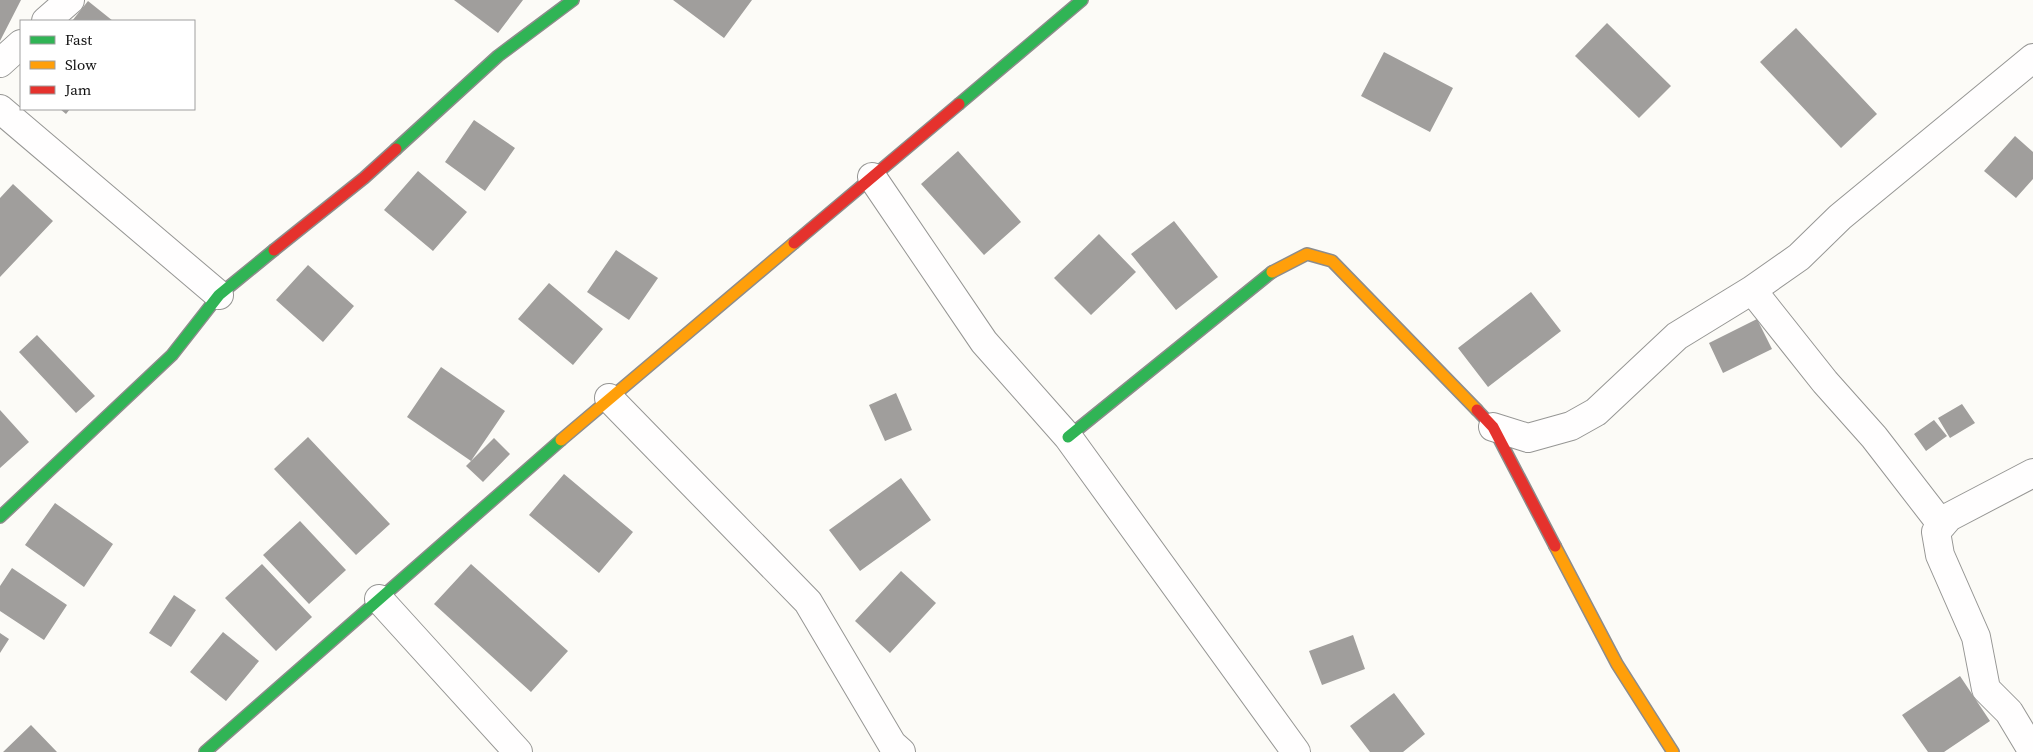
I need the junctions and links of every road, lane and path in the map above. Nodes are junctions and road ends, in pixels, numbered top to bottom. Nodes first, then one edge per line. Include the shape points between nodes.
1 (70, 0) edge
2 (573, 0) edge
3 (1082, 0) edge
4 (47, 20) edge
5 (20, 45) edge
6 (2033, 58) edge
7 (0, 64) edge
8 (0, 109) edge
9 (872, 177) junction
10 (1752, 290) junction
11 (219, 295) junction
12 (609, 398) junction
13 (1493, 427) junction
14 (1068, 437) junction
15 (2033, 473) edge
16 (0, 517) edge
17 (1942, 525) junction
18 (379, 600) junction
19 (205, 752) edge
20 (518, 752) edge
21 (902, 752) edge
22 (1296, 752) edge
23 (1674, 752) edge
24 (2033, 752) edge

1 - 4 street
2 - 11 street via 498,56 364,178
3 - 9 street
5 - 7 street
6 - 10 street via 1840,217 1799,257
8 - 11 street
9 - 12 street
9 - 14 street via 984,342
10 - 13 street via 1677,336 1596,412 1571,426 1528,438
10 - 17 street
11 - 16 street via 172,354
12 - 18 street
12 - 21 street via 808,602 892,744
13 - 14 street via 1332,261 1307,254 1277,268
13 - 23 street via 1617,664
14 - 22 street
15 - 17 street via 1949,517
17 - 24 street via 1936,532 1940,555 1976,637 1986,689 2009,712
18 - 19 street
18 - 20 street

